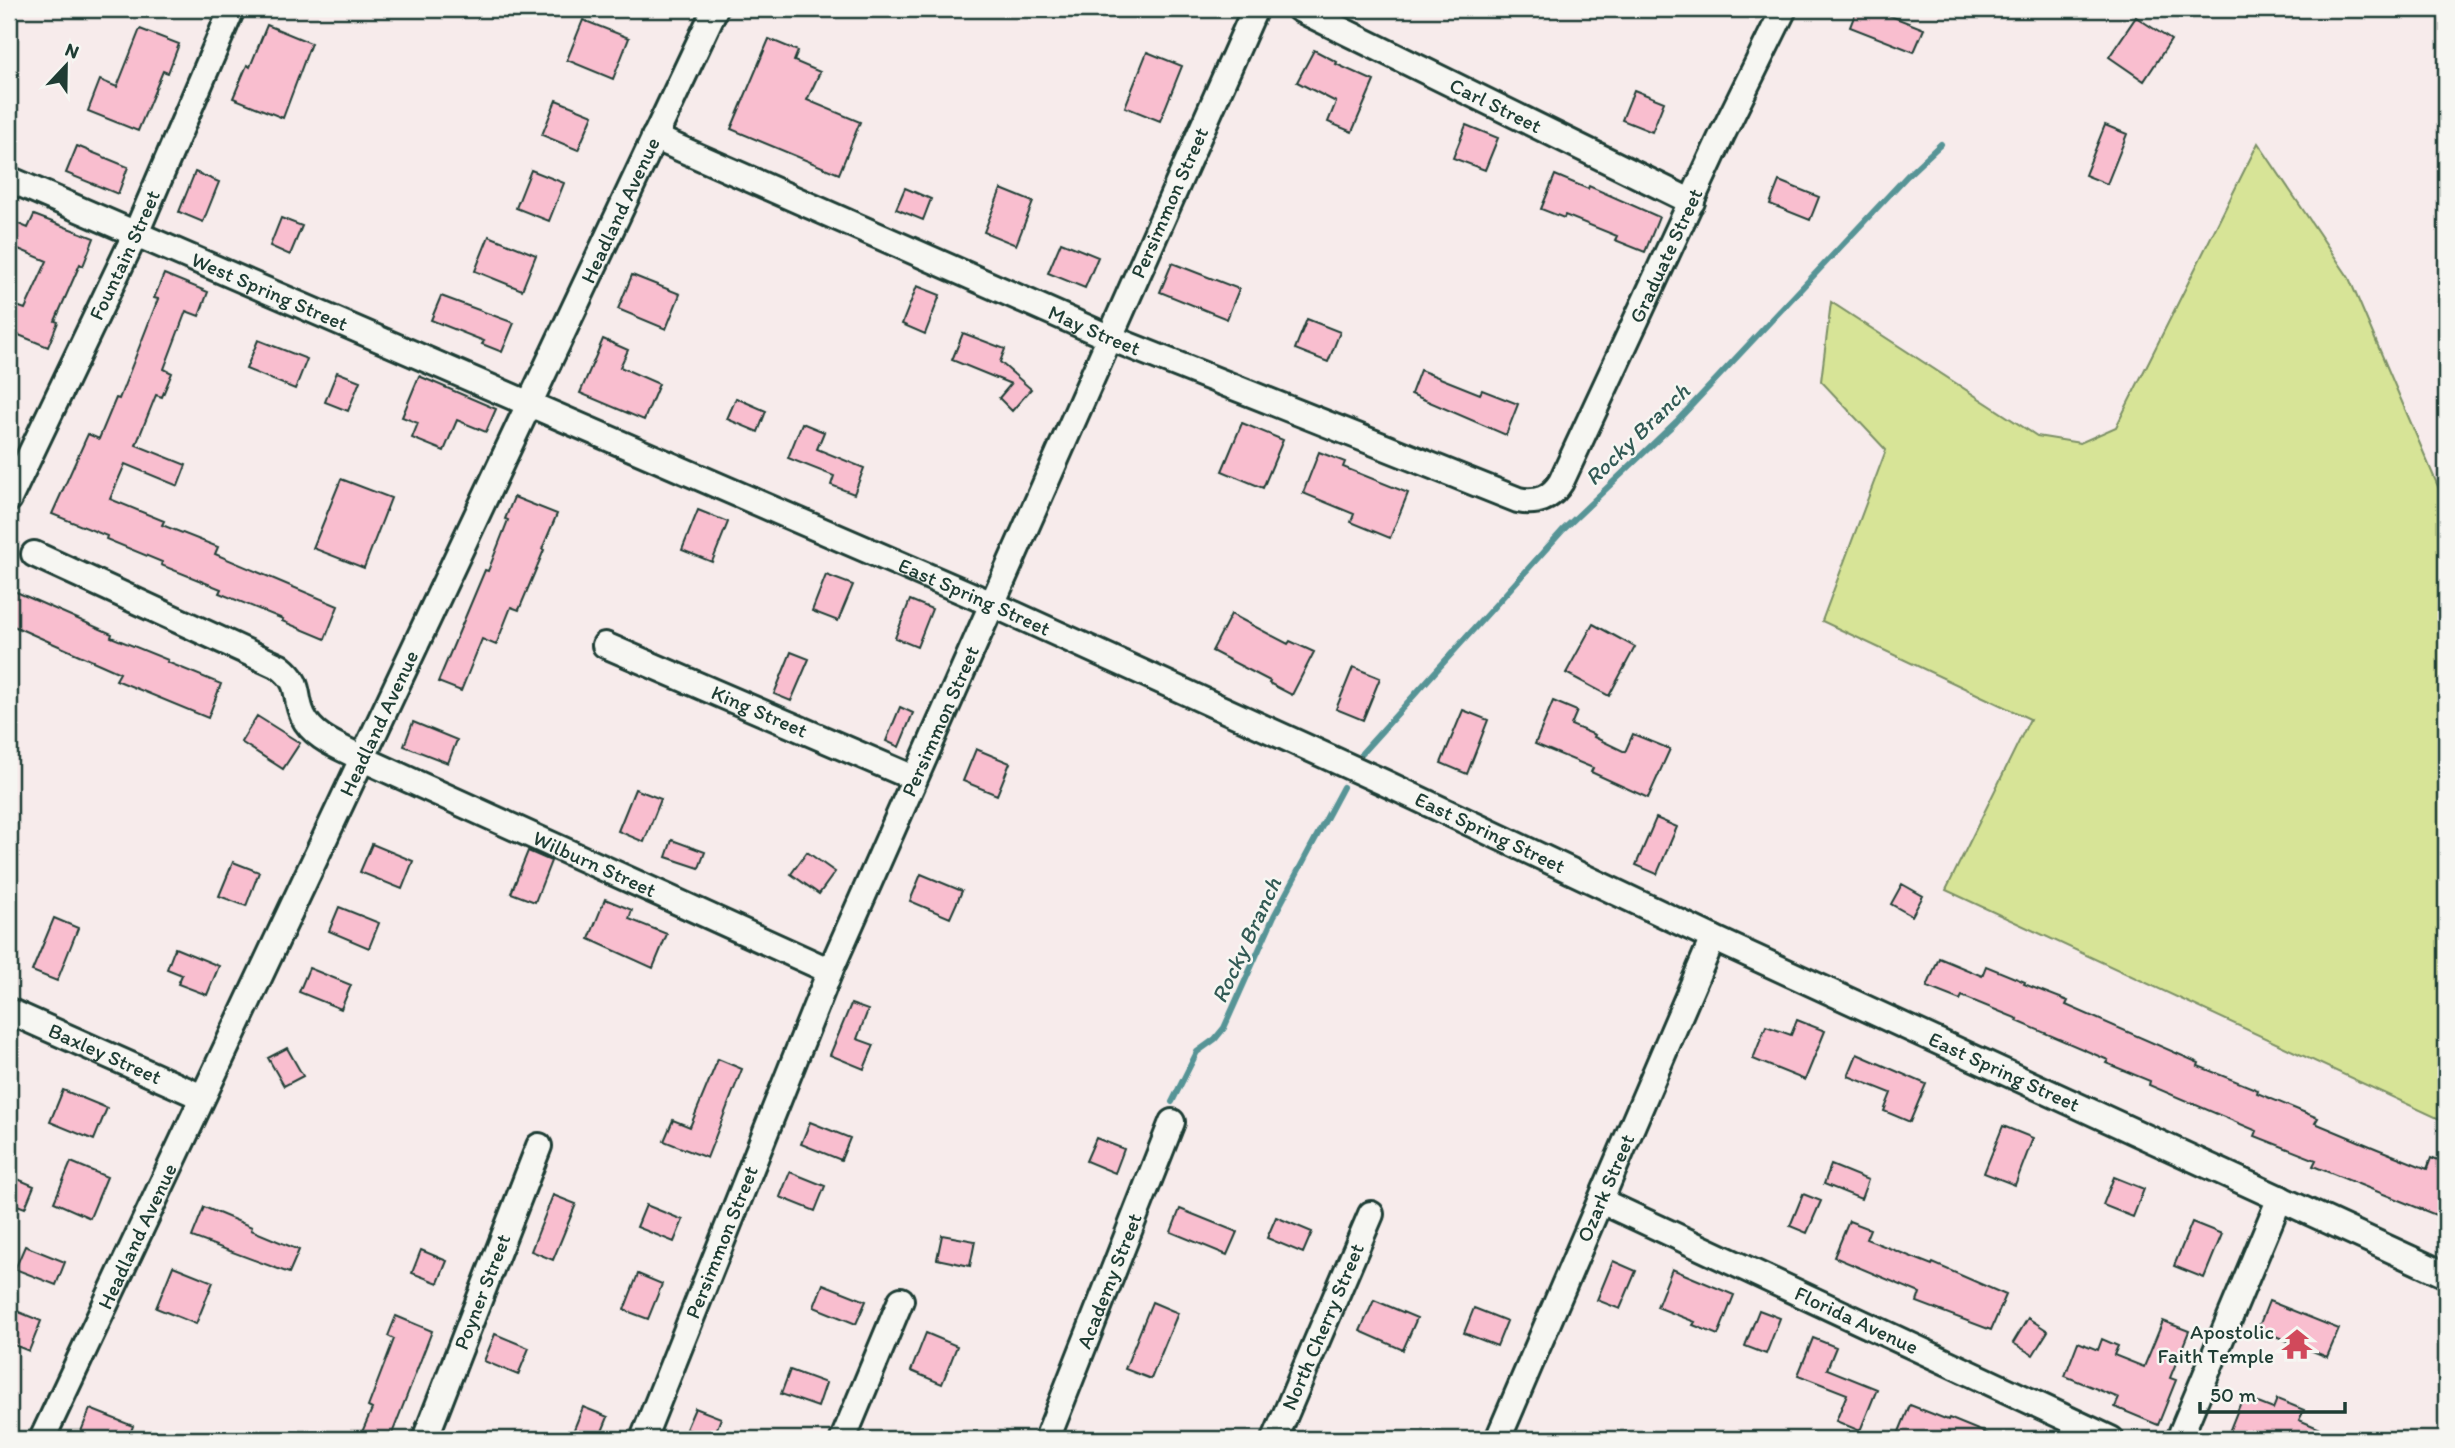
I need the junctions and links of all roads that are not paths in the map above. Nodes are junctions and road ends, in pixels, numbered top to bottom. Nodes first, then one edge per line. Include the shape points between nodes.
1 (232, 9) edge
2 (715, 9) edge
3 (1255, 9) edge
4 (1299, 9) edge
5 (1784, 9) edge
6 (654, 137) junction
7 (9, 178) edge
8 (1692, 202) junction
9 (136, 233) junction
10 (1108, 337) junction
11 (529, 402) junction
12 (9, 499) edge
13 (1544, 499) joint
14 (34, 554) dead end
15 (992, 604) junction
16 (605, 645) dead end
17 (361, 758) junction
18 (914, 778) junction
19 (1713, 938) junction
20 (830, 971) junction
21 (9, 1012) edge
22 (202, 1097) junction
23 (1172, 1122) dead end
24 (539, 1146) dead end
25 (2280, 1198) junction
26 (1601, 1201) junction
27 (1371, 1214) dead end
28 (2446, 1275) edge
29 (901, 1300) dead end
30 (42, 1439) edge
31 (425, 1439) edge
32 (643, 1439) edge
33 (843, 1439) edge
34 (1047, 1439) edge
35 (1275, 1439) edge
36 (1498, 1439) edge
37 (2111, 1439) edge
38 (2179, 1439) edge

1 - 9 street, Fountain Street
2 - 6 street, Headland Avenue
3 - 10 street, Persimmon Street
4 - 8 street, Carl Street
5 - 8 street, Graduate Street
6 - 10 street, May Street
6 - 11 street, Headland Avenue
7 - 9 street, West Spring Street
8 - 13 street, Graduate Street via 1561,482
9 - 11 street, West Spring Street
9 - 12 street, Fountain Street
10 - 13 street, May Street via 1518,500
10 - 15 street, Persimmon Street
11 - 15 street, East Spring Street
11 - 17 street, Headland Avenue
14 - 17 street, Wilburn Street via 280,667 297,688 302,714 313,731
15 - 18 street, Persimmon Street
15 - 19 street, East Spring Street
16 - 18 street, King Street
17 - 20 street, Wilburn Street
17 - 22 street, Headland Avenue
18 - 20 street, Persimmon Street
19 - 25 street, East Spring Street
19 - 26 street, Ozark Street
20 - 32 street, Persimmon Street
21 - 22 street, Baxley Street
22 - 30 street, Headland Avenue
23 - 34 street, Academy Street
24 - 31 street, Poyner Street
25 - 28 street, East Spring Street
25 - 38 street
26 - 36 street, Ozark Street
26 - 37 street, Florida Avenue
27 - 35 street, North Cherry Street
29 - 33 street

